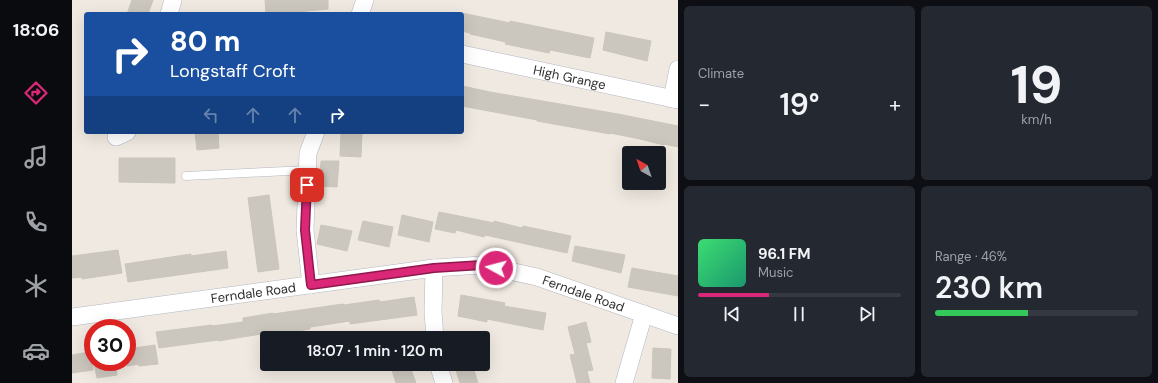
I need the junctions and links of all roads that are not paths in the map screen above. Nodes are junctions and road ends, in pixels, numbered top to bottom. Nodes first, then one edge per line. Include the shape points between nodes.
1 (174, 0) edge
2 (365, 0) edge
3 (170, 12) edge
4 (361, 12) edge
5 (464, 54) edge
6 (678, 69) edge
7 (675, 100) edge
8 (315, 134) edge
9 (308, 170) junction
10 (186, 176) dead end
11 (434, 268) junction
12 (311, 285) junction
13 (644, 314) junction
14 (72, 317) edge
15 (678, 326) edge
16 (434, 331) edge
17 (440, 371) edge
18 (444, 383) edge
19 (624, 383) edge

1 - 3 street
2 - 4 street
5 - 7 street, High Grange
6 - 7 street
8 - 9 street via 308,153
9 - 10 lane
9 - 12 street via 305,230
11 - 12 street, Ferndale Road
11 - 13 street, Ferndale Road via 482,265 537,277
11 - 16 street
12 - 14 street, Ferndale Road
13 - 15 street, Ferndale Road
13 - 19 street
17 - 18 street

